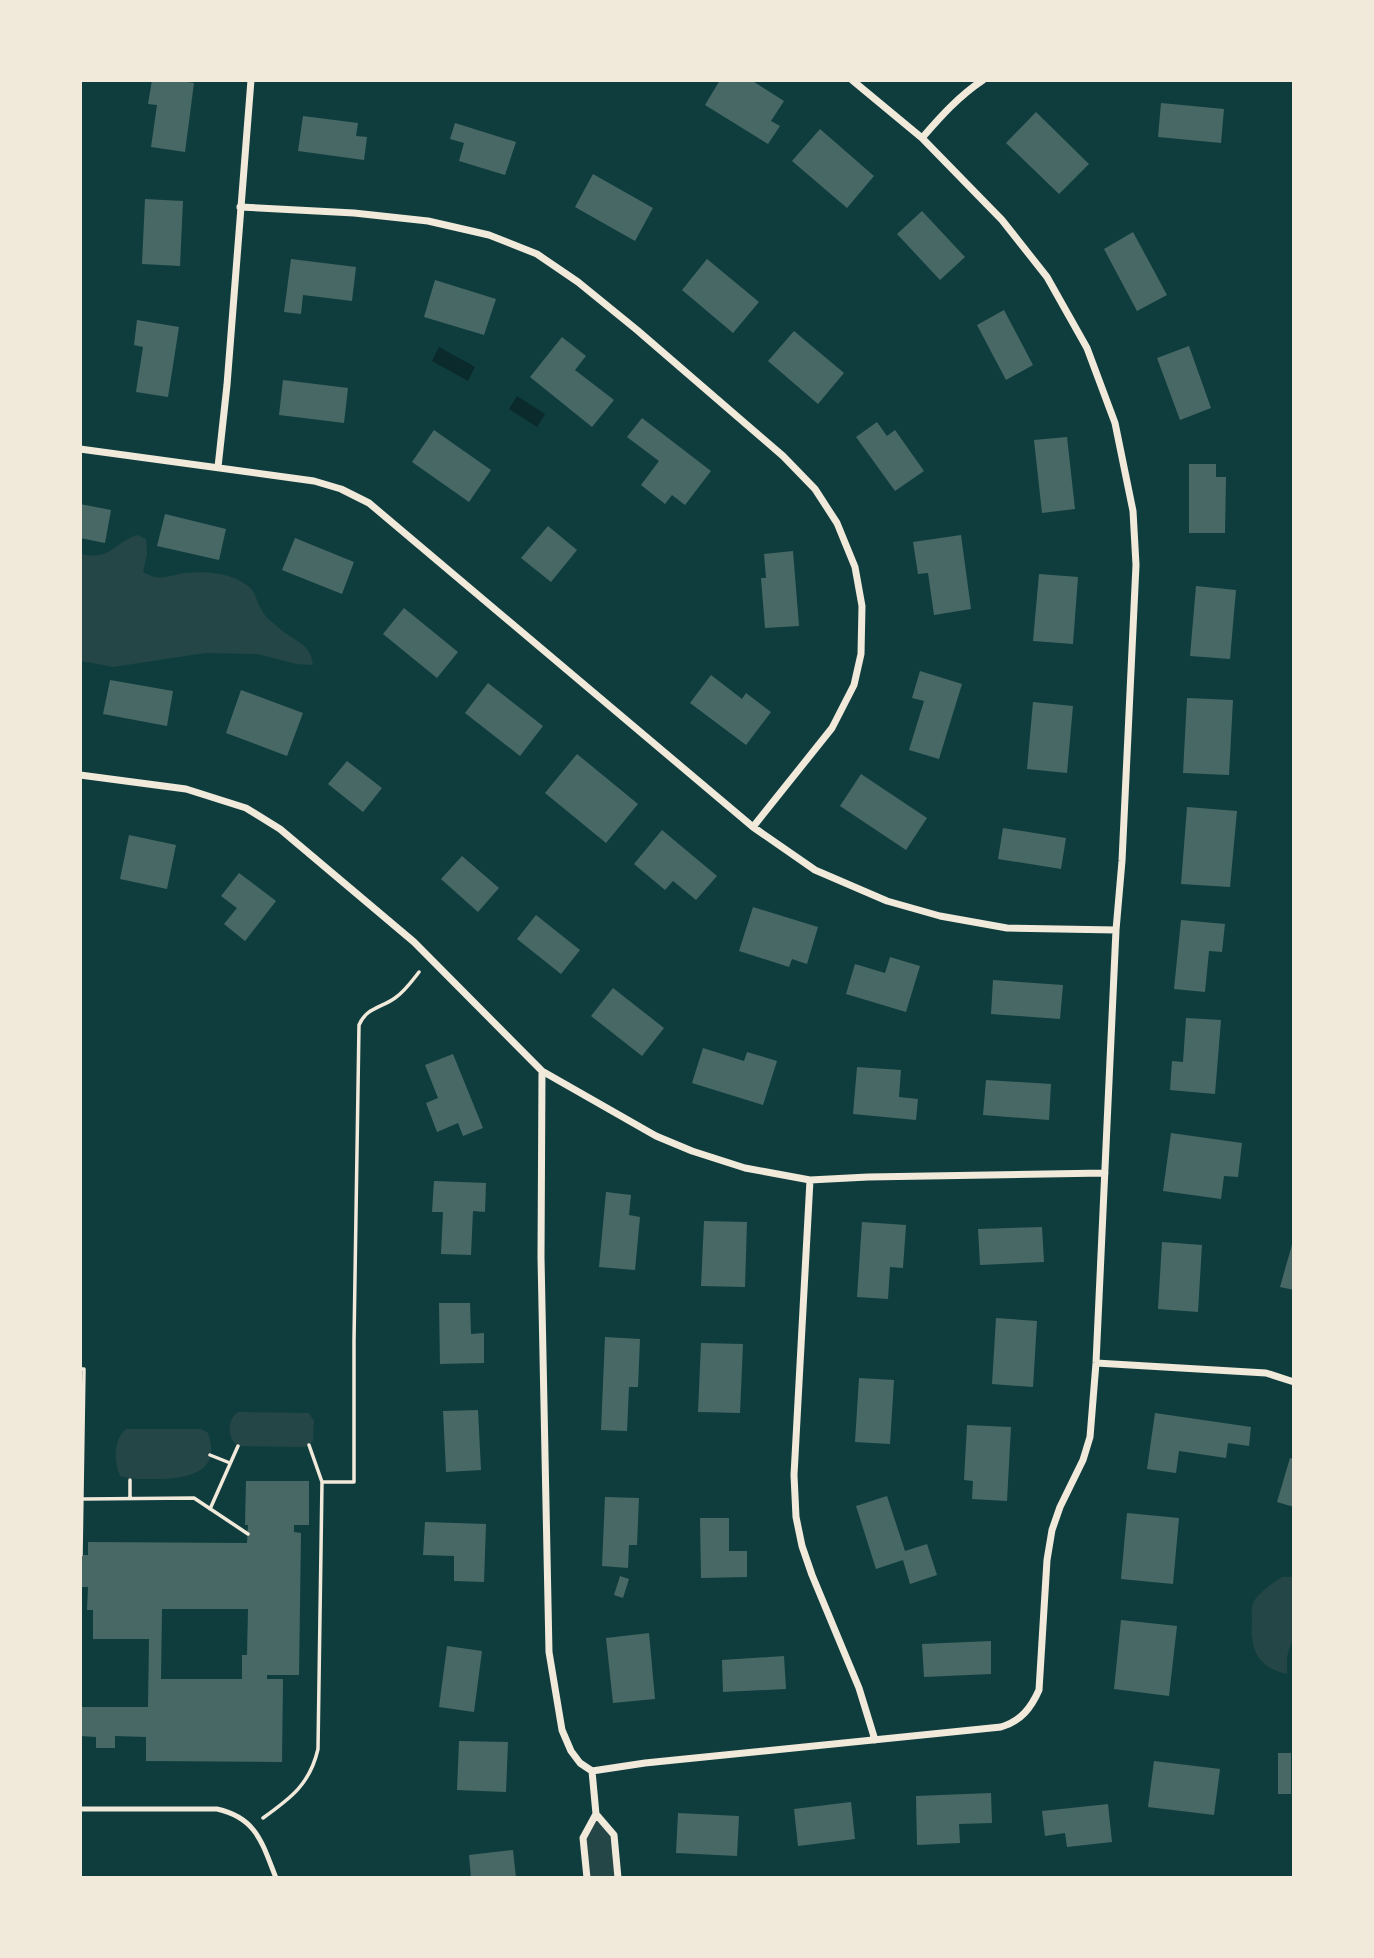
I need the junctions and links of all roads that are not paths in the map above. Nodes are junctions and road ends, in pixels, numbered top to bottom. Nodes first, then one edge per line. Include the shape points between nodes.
1 (251, 80) edge
2 (852, 80) edge
3 (983, 80) edge
4 (922, 138) junction
5 (240, 207) junction
6 (80, 449) edge
7 (218, 467) junction
8 (80, 775) edge
9 (753, 827) junction
10 (1116, 930) junction
11 (542, 1071) junction
12 (1105, 1173) junction
13 (810, 1180) junction
14 (1096, 1363) junction
15 (1293, 1382) edge
16 (875, 1740) junction
17 (592, 1771) junction
18 (80, 1809) edge
19 (596, 1814) junction
20 (276, 1878) edge
21 (587, 1878) edge
22 (618, 1878) edge

1 - 5 street
2 - 4 street
3 - 4 street via 949,107
4 - 10 street via 1002,220 1047,277 1087,348 1115,423 1133,510 1136,565
5 - 7 street
5 - 9 street via 428,222 489,235 537,254 637,330 815,489 837,523 855,567 862,606 861,654 854,685 832,728
6 - 7 street
7 - 9 street via 314,481 369,503
8 - 11 street via 186,789 246,808 280,829 414,942
9 - 10 street via 815,870 887,901 1007,928
10 - 12 street
11 - 13 street via 656,1136 692,1151 745,1168
11 - 17 street via 549,1652 562,1730 575,1757
12 - 13 street
12 - 14 street
13 - 16 street via 794,1475 796,1517 812,1575 859,1688
14 - 15 street via 1266,1373
14 - 16 street via 1087,1449 1052,1530 1041,1677 1034,1703 1002,1727
16 - 17 street
17 - 19 street
18 - 20 lane via 231,1812 254,1830
19 - 21 street via 583,1838
19 - 22 street via 614,1835

